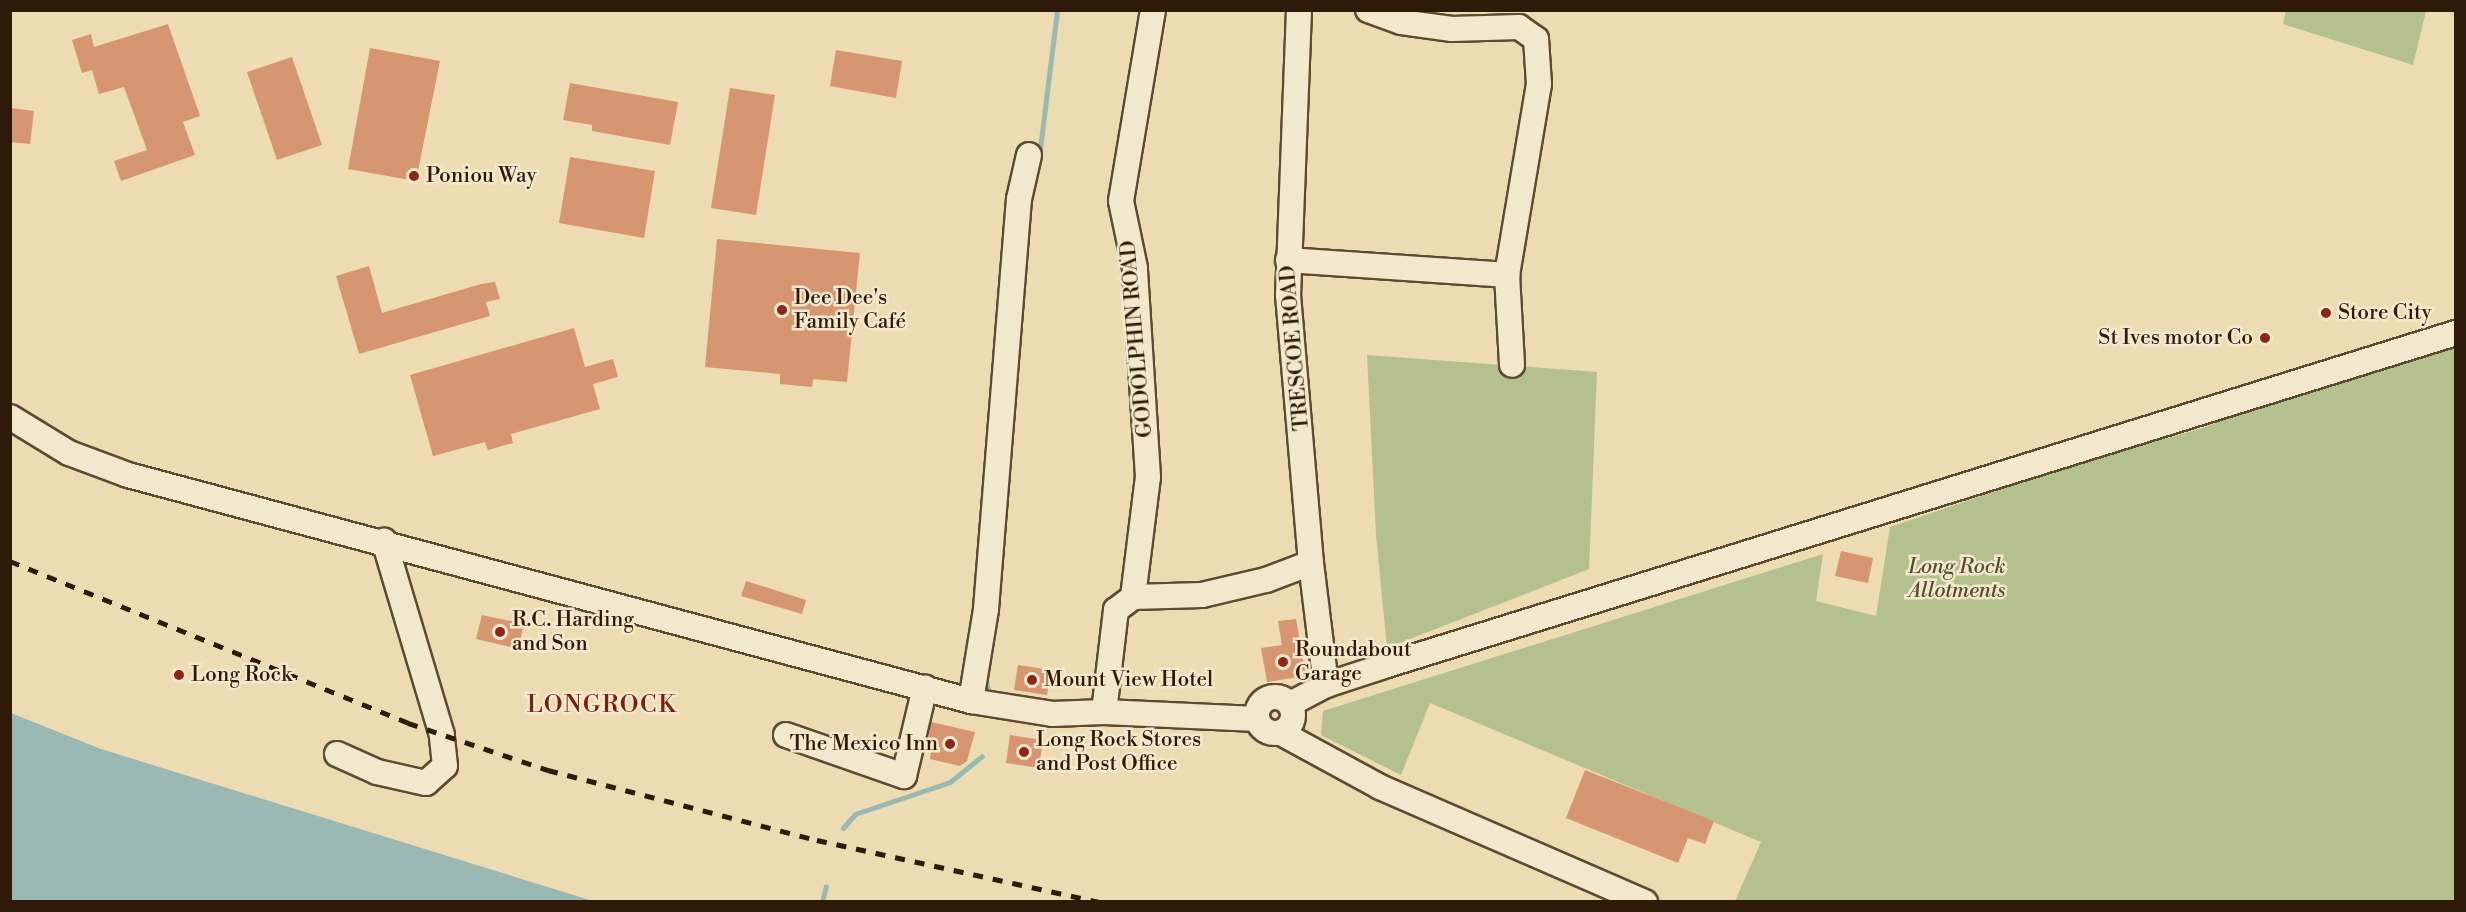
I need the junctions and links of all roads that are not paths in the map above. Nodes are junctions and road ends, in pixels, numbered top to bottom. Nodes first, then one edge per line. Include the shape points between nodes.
1 (1153, 10) edge
2 (1299, 10) edge
3 (1368, 10) edge
4 (1029, 155) dead end
5 (1288, 260) junction
6 (1507, 275) junction
7 (2456, 333) edge
8 (1512, 365) dead end
9 (10, 417) edge
10 (384, 540) junction
11 (1311, 563) junction
12 (1133, 597) junction
13 (1326, 685) junction
14 (925, 687) junction
15 (971, 701) junction
16 (1290, 704) junction
17 (1104, 712) junction
18 (1257, 719) junction
19 (1281, 733) junction
20 (786, 735) dead end
21 (337, 754) dead end
22 (1645, 902) edge

1 - 12 street, GODOLPHIN ROAD via 1121,201 1135,268 1148,477
2 - 5 street, TRESCOE ROAD
3 - 6 street via 1401,22 1452,29 1519,27 1536,39 1539,84
4 - 15 street via 1019,199 986,609
5 - 6 street
5 - 11 street, TRESCOE ROAD
6 - 8 street
7 - 13 street
9 - 10 street via 69,453 128,475
10 - 14 street
10 - 21 street via 442,735 445,766 426,783 377,772
11 - 12 street via 1266,580 1202,595
11 - 13 street, TRESCOE ROAD
12 - 17 street via 1116,609
13 - 16 street
14 - 15 street
14 - 20 street via 904,776
15 - 17 street via 1052,714
16 - 18 street via 1280,698 1268,698 1258,707
16 - 19 street via 1292,723
17 - 18 street
18 - 19 street via 1268,733
19 - 22 street via 1380,787 1503,837

